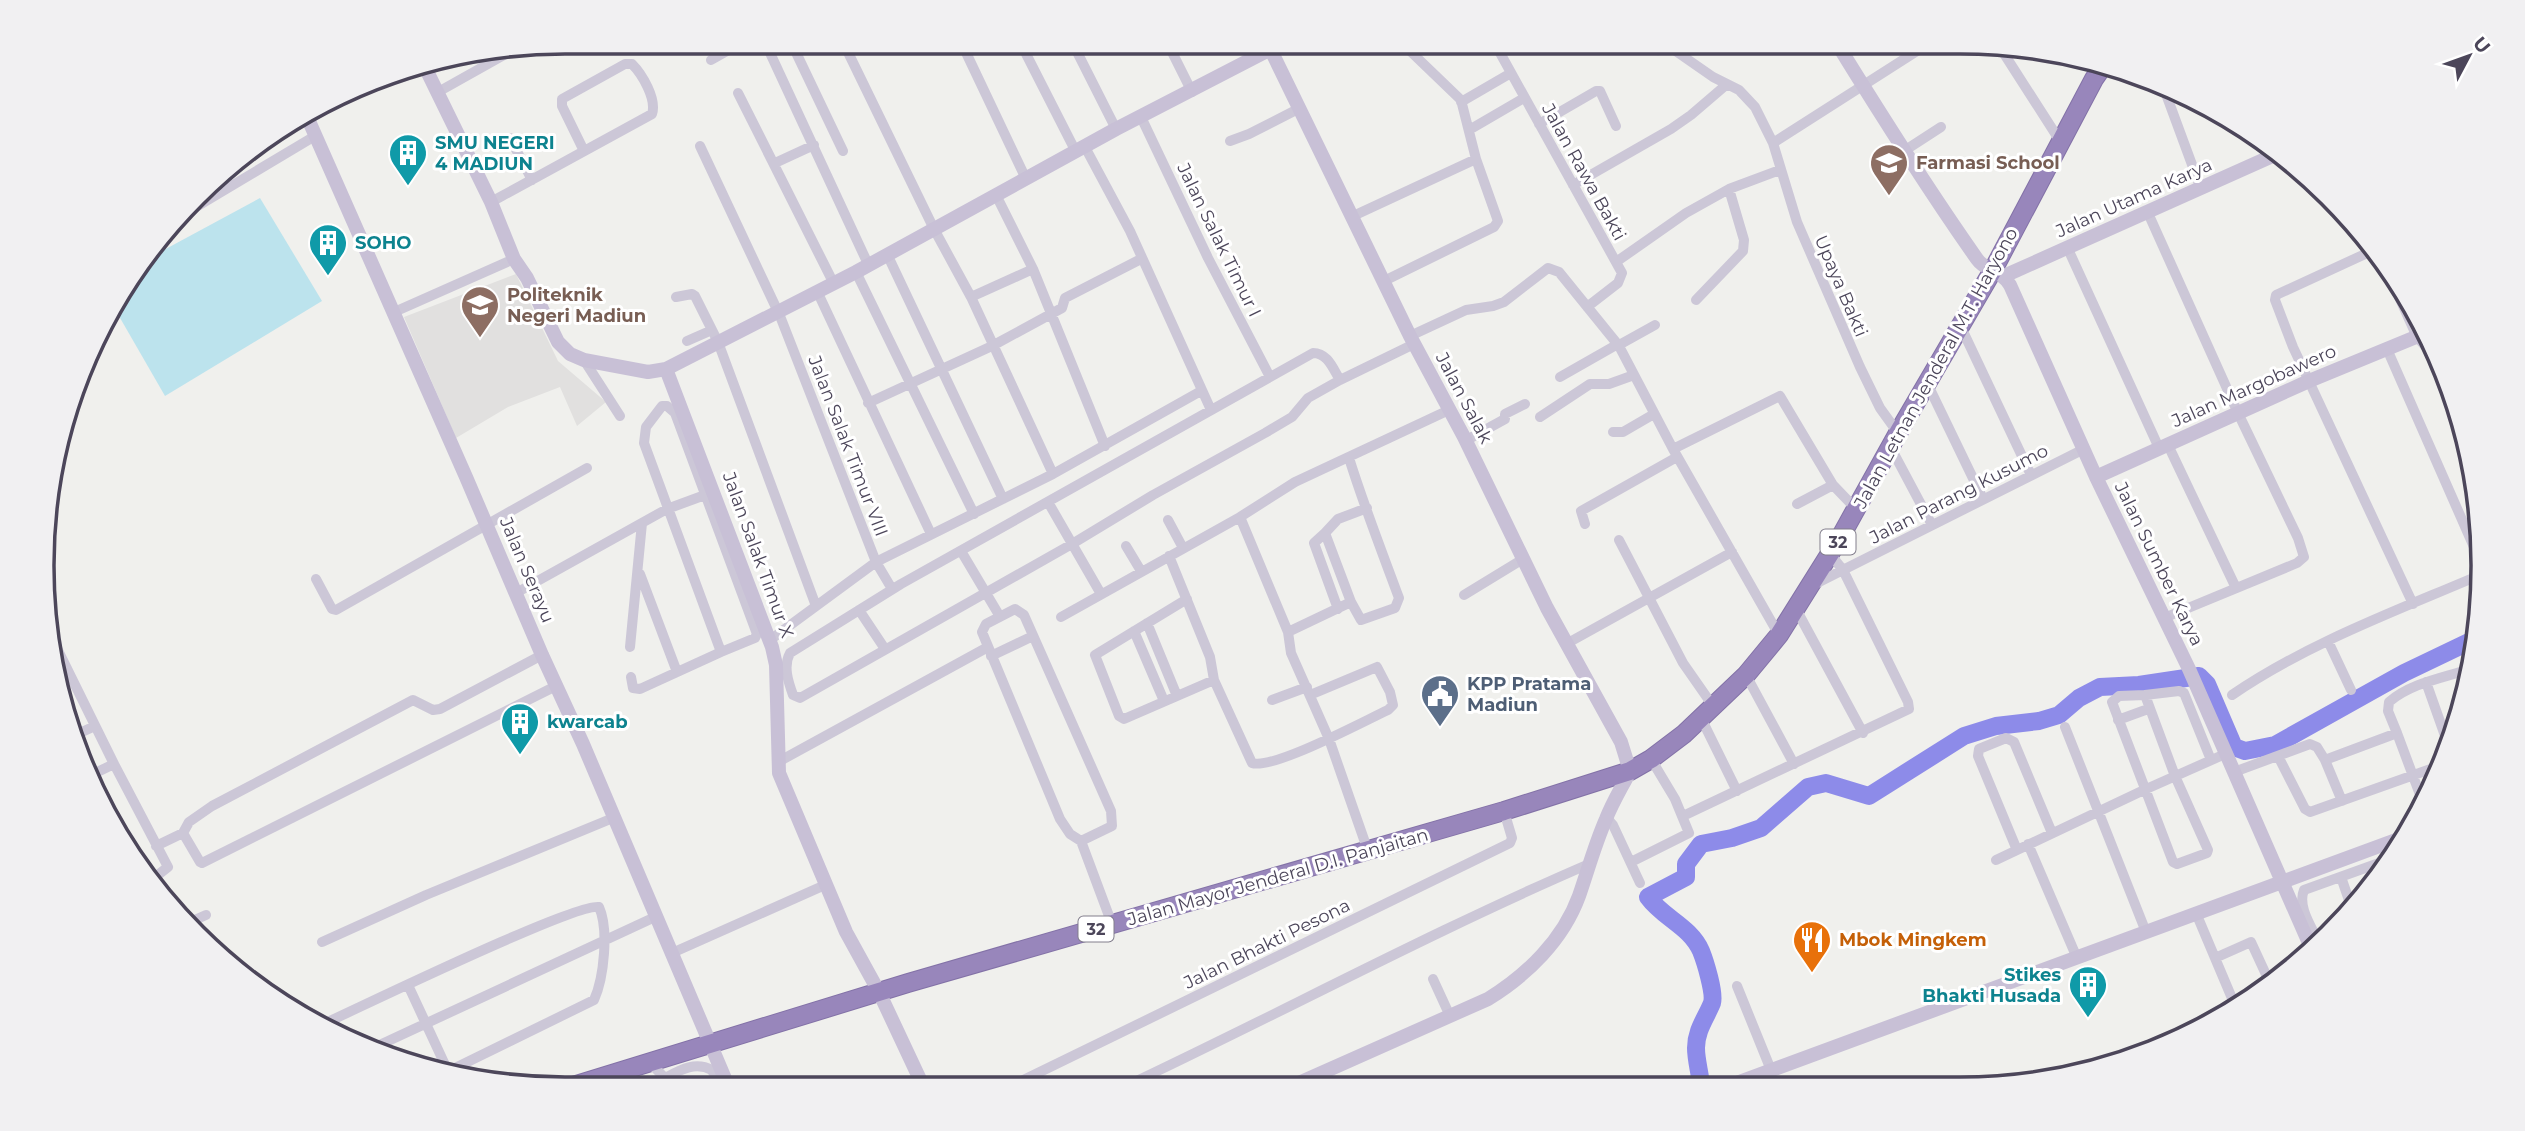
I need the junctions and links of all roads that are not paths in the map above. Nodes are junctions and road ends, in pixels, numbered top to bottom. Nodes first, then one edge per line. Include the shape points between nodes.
1 (722, 54) edge
2 (771, 54) edge
3 (797, 54) edge
4 (849, 54) edge
5 (967, 54) edge
6 (1027, 54) edge
7 (1078, 54) edge
8 (1173, 54) edge
9 (1256, 54) edge
10 (1273, 54) edge
11 (1412, 54) edge
12 (1503, 54) edge
13 (1684, 54) edge
14 (1843, 54) edge
15 (1912, 54) edge
16 (2006, 57) edge
17 (496, 59) edge
18 (711, 60) dead end
19 (428, 73) edge
20 (1511, 73) junction
21 (2099, 74) edge
22 (1726, 85) junction
23 (1862, 85) junction
24 (438, 92) junction
25 (1192, 92) junction
26 (738, 93) dead end
27 (1524, 98) junction
28 (2168, 99) edge
29 (1461, 102) junction
30 (1300, 108) junction
31 (1141, 117) junction
32 (310, 123) edge
33 (1539, 124) junction
34 (1616, 126) dead end
35 (1941, 127) dead end
36 (1116, 130) junction
37 (1469, 130) junction
38 (315, 136) junction
39 (510, 138) dead end
40 (1230, 141) dead end
41 (2060, 141) junction
42 (1773, 143) junction
43 (814, 145) junction
44 (701, 146) dead end
45 (1080, 149) junction
46 (1904, 150) junction
47 (584, 151) junction
48 (843, 151) dead end
49 (2268, 158) edge
50 (1476, 159) junction
51 (775, 163) junction
52 (1780, 170) junction
53 (1026, 179) junction
54 (532, 180) junction
55 (1573, 185) junction
56 (1729, 189) junction
57 (2201, 189) junction
58 (996, 195) junction
59 (209, 199) edge
60 (491, 202) junction
61 (2148, 213) junction
62 (1351, 217) junction
63 (934, 229) junction
64 (2068, 248) junction
65 (887, 254) junction
66 (2365, 254) edge
67 (514, 259) junction
68 (1140, 259) junction
69 (1616, 262) junction
70 (862, 268) junction
71 (1033, 269) junction
72 (1999, 273) junction
73 (1384, 281) junction
74 (833, 282) junction
75 (817, 291) junction
76 (676, 297) dead end
77 (971, 297) junction
78 (1696, 300) dead end
79 (1587, 307) junction
80 (778, 311) junction
81 (392, 313) junction
82 (1052, 313) junction
83 (1655, 325) dead end
84 (1960, 325) junction
85 (715, 336) junction
86 (2417, 337) edge
87 (1412, 340) junction
88 (687, 341) dead end
89 (1618, 345) junction
90 (992, 346) junction
91 (2387, 349) junction
92 (584, 360) junction
93 (943, 368) junction
94 (658, 370) junction
95 (1634, 375) junction
96 (1270, 377) junction
97 (1560, 377) dead end
98 (1340, 380) junction
99 (911, 381) junction
100 (2309, 382) junction
101 (1927, 383) junction
102 (1201, 391) junction
103 (868, 403) junction
104 (1525, 404) dead end
105 (1210, 410) junction
106 (1450, 410) junction
107 (2238, 413) junction
108 (1654, 414) junction
109 (620, 416) dead end
110 (1540, 417) dead end
111 (1613, 432) dead end
112 (1465, 440) junction
113 (1894, 441) junction
114 (1105, 446) junction
115 (2164, 447) junction
116 (2084, 449) junction
117 (1675, 453) junction
118 (1349, 458) junction
119 (587, 468) dead end
120 (1053, 474) junction
121 (2031, 475) junction
122 (2096, 477) junction
123 (1833, 485) junction
124 (705, 495) junction
125 (1003, 499) junction
126 (1983, 499) junction
127 (1048, 502) junction
128 (1797, 504) dead end
129 (1367, 508) junction
130 (667, 509) junction
131 (1856, 509) junction
132 (974, 514) junction
133 (1240, 517) junction
134 (1168, 520) dead end
135 (1585, 524) dead end
136 (486, 525) junction
137 (1932, 525) junction
138 (636, 526) junction
139 (1325, 533) junction
140 (931, 534) junction
141 (2470, 538) edge
142 (1619, 540) dead end
143 (1072, 544) junction
144 (1126, 546) dead end
145 (1184, 548) junction
146 (961, 551) junction
147 (1732, 552) junction
148 (1830, 554) junction
149 (1169, 556) junction
150 (1524, 559) junction
151 (876, 562) junction
152 (639, 570) junction
153 (1843, 570) junction
154 (1141, 571) junction
155 (316, 579) dead end
156 (2471, 579) edge
157 (1810, 586) junction
158 (892, 589) junction
159 (2236, 589) junction
160 (985, 591) junction
161 (516, 593) junction
162 (1101, 594) junction
163 (1464, 595) dead end
164 (1649, 597) junction
165 (1187, 599) junction
166 (1351, 602) junction
167 (2413, 604) junction
168 (816, 606) junction
169 (1338, 608) junction
170 (1796, 608) junction
171 (859, 610) junction
172 (999, 615) junction
173 (1061, 617) dead end
174 (2164, 618) junction
175 (1147, 623) junction
176 (1134, 631) junction
177 (1287, 632) junction
178 (1779, 635) junction
179 (1033, 636) junction
180 (770, 640) junction
181 (2328, 641) junction
182 (1566, 644) junction
183 (630, 646) dead end
184 (885, 649) junction
185 (989, 651) junction
186 (721, 652) junction
187 (542, 655) junction
188 (63, 662) edge
189 (677, 672) junction
190 (1746, 675) junction
191 (2459, 675) edge
192 (631, 677) dead end
193 (1214, 680) junction
194 (2426, 682) junction
195 (556, 686) junction
196 (2351, 690) dead end
197 (1308, 691) junction
198 (2145, 695) junction
199 (2232, 695) dead end
200 (1177, 696) junction
201 (1272, 700) dead end
202 (1164, 701) junction
203 (2148, 709) junction
204 (1707, 712) junction
205 (2118, 720) junction
206 (95, 726) junction
207 (2066, 727) dead end
208 (2443, 731) edge
209 (82, 732) edge
210 (1863, 733) junction
211 (2397, 733) junction
212 (1329, 738) junction
213 (2225, 754) junction
214 (2278, 756) junction
215 (1651, 759) junction
216 (2211, 760) junction
217 (2325, 760) junction
218 (778, 762) junction
219 (114, 764) junction
220 (1794, 764) junction
221 (1630, 771) junction
222 (2428, 771) edge
223 (98, 772) edge
224 (2234, 772) junction
225 (2175, 776) junction
226 (2414, 776) junction
227 (2144, 790) junction
228 (2419, 790) edge
229 (1737, 791) junction
230 (2342, 801) junction
231 (1504, 811) junction
232 (2097, 812) junction
233 (1683, 816) junction
234 (1606, 817) junction
235 (613, 818) junction
236 (183, 833) junction
237 (2052, 833) junction
238 (1081, 841) junction
239 (2390, 842) edge
240 (2028, 844) junction
241 (156, 846) junction
242 (2018, 849) junction
243 (1368, 851) junction
244 (1996, 860) dead end
245 (1631, 862) junction
246 (1590, 864) junction
247 (2374, 865) edge
248 (158, 875) edge
249 (2341, 877) junction
250 (2281, 881) junction
251 (1640, 883) dead end
252 (825, 885) junction
253 (2348, 898) edge
254 (2196, 913) junction
255 (206, 915) dead end
256 (655, 917) junction
257 (196, 919) edge
258 (1112, 925) junction
259 (2146, 932) junction
260 (2315, 933) edge
261 (604, 940) junction
262 (2307, 940) edge
263 (322, 942) dead end
264 (672, 953) junction
265 (2077, 958) junction
266 (2215, 958) junction
267 (2266, 975) edge
268 (1433, 979) dead end
269 (408, 985) junction
270 (1737, 986) dead end
271 (879, 992) junction
272 (2232, 998) edge
273 (1450, 1016) junction
274 (332, 1020) edge
275 (425, 1023) junction
276 (383, 1043) edge
277 (711, 1045) junction
278 (445, 1062) edge
279 (650, 1063) junction
280 (459, 1065) edge
281 (1771, 1070) junction
282 (603, 1077) edge
283 (664, 1077) edge
284 (667, 1077) edge
285 (715, 1077) edge
286 (724, 1077) edge
287 (919, 1077) edge
288 (1030, 1077) edge
289 (1144, 1077) edge
290 (1313, 1077) edge
291 (1758, 1077) edge

1 - 18 street
2 - 43 street
3 - 48 street
4 - 63 street
5 - 53 street
6 - 45 street
7 - 36 street
8 - 25 street
9 - 25 street
10 - 30 street, Jalan Salak
11 - 29 street
12 - 20 street, Jalan Rawa Bakti
13 - 22 street, Upaya Bakti
14 - 23 street
15 - 23 street
16 - 41 street
17 - 24 street
19 - 24 street
20 - 27 street, Jalan Rawa Bakti
20 - 29 street
21 - 41 highway, Jalan Letnan Jenderal M.T. Haryono / 32
22 - 42 street, Upaya Bakti via 1742,92 1755,107
22 - 55 street via 1671,129
23 - 42 street
23 - 46 street
24 - 60 street
25 - 31 street
26 - 51 street
27 - 33 street, Jalan Rawa Bakti
27 - 37 street
28 - 57 street
29 - 37 street
30 - 40 street
30 - 62 street, Jalan Salak
31 - 36 street
31 - 96 street, Jalan Salak Timur I
32 - 38 street, Jalan Serayu
33 - 34 street via 1597,90
33 - 55 street, Jalan Rawa Bakti
35 - 46 street
36 - 45 street
37 - 50 street
38 - 59 street
38 - 81 street, Jalan Serayu
39 - 54 street
41 - 72 highway, Jalan Letnan Jenderal M.T. Haryono / 32
42 - 52 street, Upaya Bakti
43 - 51 street
43 - 70 street
44 - 80 street, Jalan Salak Timur VIII
45 - 53 street
45 - 68 street via 1130,231
46 - 72 street via 1979,263
47 - 47 street via 654,111 632,64 562,99
47 - 54 street
49 - 57 street, Jalan Utama Karya
50 - 62 street
50 - 73 street via 1497,212 1496,225
51 - 74 street
52 - 56 street
52 - 113 street, Upaya Bakti via 1797,222
53 - 58 street
54 - 60 street
55 - 69 street, Jalan Rawa Bakti
56 - 69 street
56 - 78 street via 1743,251
57 - 61 street, Jalan Utama Karya
58 - 63 street
58 - 71 street
60 - 67 street
61 - 64 street, Jalan Utama Karya
61 - 107 street
62 - 73 street, Jalan Salak
63 - 65 street
63 - 77 street
64 - 72 street, Jalan Utama Karya
64 - 115 street
65 - 70 street
65 - 93 street
66 - 100 street via 2275,297
67 - 81 street
67 - 92 street via 558,342
68 - 82 street via 1065,298 1062,308
68 - 102 street
69 - 79 street, Jalan Rawa Bakti via 1622,278
70 - 74 street
70 - 99 street
71 - 77 street
71 - 82 street
72 - 84 highway, Jalan Letnan Jenderal M.T. Haryono / 32
72 - 116 street, Jalan Sumber Karya
73 - 87 street, Jalan Salak
74 - 75 street
75 - 80 street
75 - 103 street
76 - 85 street via 694,295
77 - 90 street
79 - 87 street via 1559,272 1548,268 1504,302 1466,310
79 - 89 street
80 - 85 street
80 - 151 street, Jalan Salak Timur VIII
81 - 136 street, Jalan Serayu
82 - 90 street
82 - 114 street
83 - 89 street
84 - 101 highway, Jalan Letnan Jenderal M.T. Haryono / 32
84 - 121 street
85 - 88 street
85 - 94 street
85 - 168 street
86 - 91 street, Jalan Margobawero
87 - 98 street
87 - 106 street, Jalan Salak
89 - 95 street
89 - 97 street
90 - 93 street
90 - 120 street
91 - 100 street, Jalan Margobawero
91 - 141 street
92 - 94 street
92 - 109 street
93 - 99 street
93 - 125 street
94 - 180 street, Jalan Salak Timur X
95 - 108 street
95 - 110 street via 1609,384 1590,384
96 - 98 street via 1317,353 1326,357
96 - 105 street
98 - 143 street via 1305,400 1292,417
99 - 103 street
99 - 132 street
100 - 107 street, Jalan Margobawero
100 - 167 street
101 - 113 highway, Jalan Letnan Jenderal M.T. Haryono / 32
101 - 126 street
102 - 105 street
102 - 114 street
103 - 140 street
104 - 112 street
105 - 127 street
106 - 112 street, Jalan Salak
106 - 118 street
107 - 115 street, Jalan Margobawero
107 - 159 street via 2304,552 2303,558
108 - 111 street via 1623,432
108 - 117 street
112 - 150 street, Jalan Salak
113 - 131 highway, Jalan Letnan Jenderal M.T. Haryono / 32
113 - 137 street, Upaya Bakti
114 - 120 street
115 - 122 street, Jalan Margobawero
115 - 159 street
116 - 121 street, Jalan Parang Kusumo
116 - 122 street, Jalan Sumber Karya
117 - 123 street via 1780,396
117 - 135 street via 1581,511
117 - 147 street
118 - 129 street
118 - 133 street via 1295,482
119 - 136 street
120 - 125 street
121 - 126 street, Jalan Parang Kusumo
122 - 174 street, Jalan Sumber Karya
123 - 128 street
123 - 131 street
124 - 130 street
124 - 130 street via 675,413 663,406 650,420 643,438
124 - 186 street via 757,634
125 - 132 street
126 - 137 street, Jalan Parang Kusumo
127 - 143 street
127 - 146 street
129 - 139 street via 1334,522
129 - 166 street via 1399,601 1395,608 1361,620
130 - 138 street
130 - 186 street
131 - 148 highway, Jalan Letnan Jenderal M.T. Haryono / 32
132 - 140 street
133 - 145 street
133 - 177 street
134 - 145 street
136 - 155 street via 336,610
136 - 161 street, Jalan Serayu
137 - 153 street, Jalan Parang Kusumo
138 - 152 street
138 - 161 street
139 - 166 street
139 - 169 street via 1314,543
140 - 151 street
142 - 164 street
143 - 160 street
143 - 162 street
144 - 154 street
145 - 149 street
146 - 158 street
146 - 160 street
147 - 164 street
147 - 178 street
148 - 153 street
148 - 157 highway, Jalan Letnan Jenderal M.T. Haryono / 32
149 - 154 street
149 - 165 street
150 - 163 street
150 - 182 street, Jalan Salak
151 - 158 street, Jalan Salak Timur VIII
151 - 168 street
152 - 183 street
152 - 189 street
153 - 157 street, Jalan Parang Kusumo
153 - 210 street via 1910,706 1907,712
154 - 162 street
156 - 167 street
157 - 170 highway, Jalan Letnan Jenderal M.T. Haryono / 32
158 - 171 street
159 - 174 street
160 - 172 street
160 - 184 street
161 - 187 street, Jalan Serayu
162 - 173 street
164 - 182 street
164 - 204 street
165 - 175 street
165 - 193 street
166 - 169 street
167 - 181 street
168 - 180 street
169 - 177 street
170 - 178 highway, Jalan Letnan Jenderal M.T. Haryono / 32
170 - 210 street
171 - 184 street
171 - 184 street via 790,653 786,662 793,695 800,698
172 - 179 street via 1020,610
172 - 185 street via 982,632
174 - 213 street, Jalan Sumber Karya
175 - 176 street
175 - 200 street
176 - 202 street
176 - 202 street via 1095,655 1119,716 1129,718
177 - 197 street
178 - 190 highway, Jalan Letnan Jenderal M.T. Haryono / 32
179 - 185 street
179 - 238 street via 1111,811 1112,826
180 - 218 street, Jalan Salak Timur X via 776,665
181 - 196 street
181 - 199 street
182 - 221 street, Jalan Salak via 1621,742
185 - 218 street
185 - 238 street via 1060,818 1070,835
186 - 189 street
187 - 195 street, Jalan Serayu
187 - 236 street via 440,709 413,700 212,806 189,822
188 - 206 street
189 - 192 street via 636,690
190 - 204 highway, Jalan Letnan Jenderal M.T. Haryono / 32
190 - 220 street
191 - 194 street
193 - 200 street
193 - 212 street via 1253,765
194 - 208 street
194 - 211 street via 2389,702
195 - 235 street, Jalan Serayu
195 - 236 street via 202,863
197 - 201 street
197 - 212 street
197 - 212 street via 1374,667 1390,692 1392,707
198 - 203 street
198 - 205 street via 2113,699
198 - 216 street via 2184,694
200 - 202 street
203 - 205 street
203 - 225 street
204 - 215 highway, Jalan Letnan Jenderal M.T. Haryono / 32
204 - 229 street
205 - 227 street
206 - 209 street
206 - 219 street
207 - 232 street
210 - 220 street
211 - 217 street
211 - 226 street
212 - 243 street
213 - 216 street
213 - 224 street, Jalan Sumber Karya
214 - 217 street via 2314,745
214 - 224 street
214 - 230 street via 2308,811
215 - 221 highway, Jalan Letnan Jenderal M.T. Haryono / 32
215 - 233 street
216 - 225 street
217 - 230 street
218 - 252 street, Jalan Salak Timur X
219 - 223 street
219 - 241 street
220 - 229 street
221 - 231 highway, Jalan Mayor Jenderal D.I. Panjaitan / 32
221 - 234 street
222 - 226 street
224 - 250 street, Jalan Sumber Karya
225 - 227 street
225 - 227 street via 2207,853 2175,863
226 - 228 street
226 - 230 street
227 - 232 street
229 - 233 street
231 - 243 highway, Jalan Mayor Jenderal D.I. Panjaitan / 32
231 - 288 street, Jalan Bhakti Pesona via 1510,843
232 - 237 street
232 - 259 street
233 - 245 street via 1688,835
234 - 245 street
234 - 246 street
235 - 256 street, Jalan Serayu
235 - 263 street
236 - 241 street
237 - 240 street
237 - 242 street via 2014,742 2007,738 1979,749
238 - 258 street
239 - 250 street
240 - 242 street
240 - 265 street
241 - 248 street via 168,869
242 - 244 street
243 - 258 highway, Jalan Mayor Jenderal D.I. Panjaitan / 32
245 - 251 street
246 - 273 street via 1569,919 1530,968 1488,999
246 - 289 street
247 - 249 street
249 - 253 street
249 - 260 street via 2304,890 2302,905
250 - 254 street
250 - 262 street, Jalan Sumber Karya
252 - 264 street
252 - 271 street, Jalan Salak Timur X
254 - 259 street
254 - 266 street
255 - 257 street
256 - 261 street
256 - 264 street, Jalan Serayu
258 - 271 highway, Jalan Mayor Jenderal D.I. Panjaitan / 32
259 - 265 street
261 - 269 street via 601,910 595,905
261 - 275 street
261 - 280 street via 602,979 594,1000
264 - 277 street, Jalan Serayu
265 - 281 street
266 - 267 street via 2251,942
266 - 272 street
268 - 273 street
269 - 274 street
269 - 275 street
270 - 281 street
271 - 277 highway, Jalan Mayor Jenderal D.I. Panjaitan / 32
271 - 287 street, Jalan Salak Timur X
273 - 290 street
275 - 276 street
275 - 278 street
277 - 279 highway, Jalan Mayor Jenderal D.I. Panjaitan / 32
277 - 286 street, Jalan Serayu
279 - 282 highway, Jalan Mayor Jenderal D.I. Panjaitan / 32
279 - 283 street
281 - 291 street
284 - 285 street via 684,1068 703,1066

